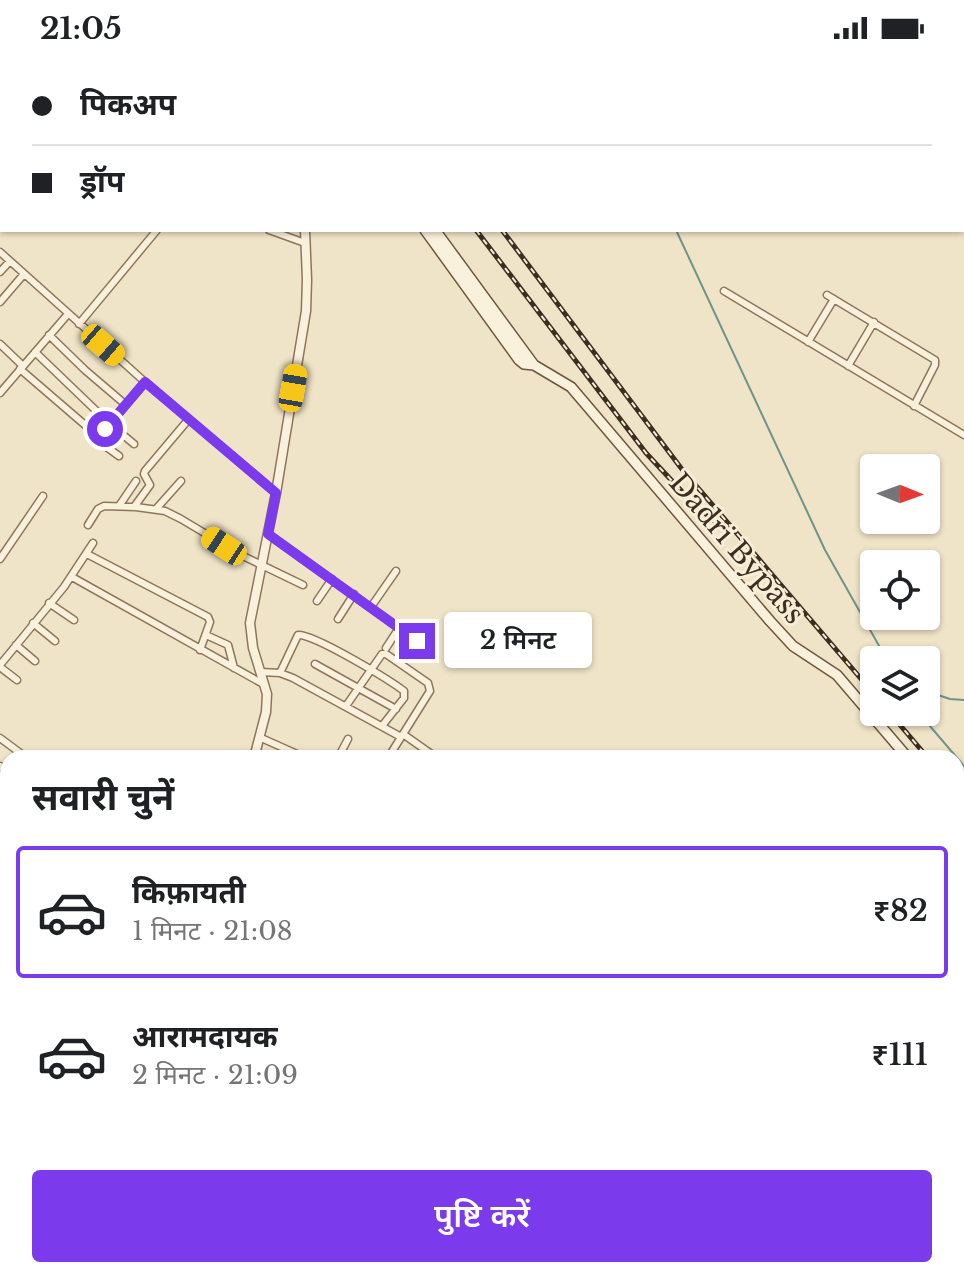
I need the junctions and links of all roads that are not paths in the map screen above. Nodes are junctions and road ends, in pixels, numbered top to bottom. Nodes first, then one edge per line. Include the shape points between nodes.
1 (155, 232) edge
2 (275, 232) edge
3 (305, 232) edge
4 (426, 232) edge
5 (436, 232) edge
6 (305, 243) junction
7 (0, 252) edge
8 (10, 261) junction
9 (0, 272) edge
10 (24, 274) junction
11 (724, 291) dead end
12 (827, 295) dead end
13 (834, 299) junction
14 (0, 302) edge
15 (68, 314) junction
16 (874, 322) junction
17 (79, 324) junction
18 (49, 335) junction
19 (808, 342) junction
20 (0, 344) edge
21 (35, 352) junction
22 (534, 365) junction
23 (848, 366) junction
24 (21, 368) junction
25 (0, 379) edge
26 (145, 382) junction
27 (7, 385) junction
28 (0, 393) edge
29 (126, 405) junction
30 (914, 406) junction
31 (188, 420) junction
32 (110, 424) junction
33 (964, 435) edge
34 (99, 437) junction
35 (134, 444) dead end
36 (119, 456) dead end
37 (136, 481) dead end
38 (181, 481) dead end
39 (276, 493) junction
40 (43, 496) dead end
41 (119, 506) junction
42 (134, 507) junction
43 (156, 509) junction
44 (88, 525) dead end
45 (268, 534) junction
46 (93, 543) dead end
47 (87, 554) junction
48 (0, 559) edge
49 (262, 564) junction
50 (396, 571) dead end
51 (72, 577) junction
52 (332, 579) junction
53 (303, 585) dead end
54 (354, 594) junction
55 (317, 601) dead end
56 (49, 603) junction
57 (371, 607) junction
58 (338, 619) dead end
59 (74, 620) dead end
60 (33, 623) junction
61 (399, 628) junction
62 (206, 635) junction
63 (55, 641) dead end
64 (417, 641) dead end
65 (16, 645) junction
66 (386, 648) dead end
67 (200, 650) junction
68 (35, 661) dead end
69 (315, 664) dead end
70 (0, 666) edge
71 (234, 669) junction
72 (370, 670) junction
73 (261, 672) junction
74 (280, 673) junction
75 (17, 680) dead end
76 (265, 685) junction
77 (358, 688) junction
78 (346, 706) junction
79 (396, 709) junction
80 (382, 726) junction
81 (402, 735) junction
82 (259, 737) junction
83 (0, 738) edge
84 (348, 739) dead end
85 (16, 750) edge
86 (256, 750) edge
87 (288, 750) edge
88 (342, 750) edge
89 (393, 750) edge
90 (425, 750) edge
91 (901, 750) edge

1 - 17 street
2 - 6 street
3 - 6 street
4 - 22 main road, Dadri Bypass via 519,360
5 - 22 main road, Dadri Bypass
6 - 39 street via 306,311
7 - 8 street
8 - 9 street
8 - 10 street
10 - 14 street
10 - 15 street
11 - 19 street
12 - 13 street
13 - 16 street
13 - 19 street
15 - 17 street
15 - 18 street
16 - 23 street
16 - 30 street via 935,360
17 - 26 street
18 - 21 street
18 - 29 street
19 - 23 street
20 - 24 street
21 - 24 street
21 - 32 street
22 - 91 main road, Dadri Bypass via 576,392 770,621 793,646 837,675
23 - 30 street
24 - 27 street
24 - 34 street
25 - 27 street
26 - 29 street
26 - 31 street
27 - 28 street
29 - 32 street
30 - 33 street
31 - 39 street
31 - 42 street via 145,471 151,484
32 - 34 street
32 - 35 street
34 - 36 street
37 - 41 street
38 - 43 street
39 - 45 street
40 - 48 street
41 - 42 street
41 - 44 street via 99,508
42 - 43 street
43 - 49 street
45 - 49 street
45 - 52 street
46 - 47 street
47 - 51 street
47 - 62 street via 207,616
49 - 53 street
49 - 73 street via 250,623
50 - 57 street
51 - 56 street
51 - 67 street
52 - 54 street
52 - 55 street
54 - 57 street
54 - 58 street
56 - 59 street
56 - 60 street
57 - 61 street
60 - 63 street
60 - 65 street
61 - 64 street
61 - 66 street
62 - 67 street
62 - 71 street via 228,645
65 - 68 street
65 - 70 street
67 - 71 street
69 - 77 street
70 - 75 street
71 - 76 street
72 - 74 street via 301,634
72 - 77 street
72 - 79 street via 404,691
72 - 81 street via 384,654 430,686
73 - 74 street
73 - 76 street
74 - 78 street
76 - 82 street via 267,703
77 - 78 street
77 - 79 street
78 - 80 street
79 - 80 street
80 - 81 street
81 - 89 street
81 - 90 street
82 - 86 street
82 - 87 street
83 - 85 street
84 - 88 street

